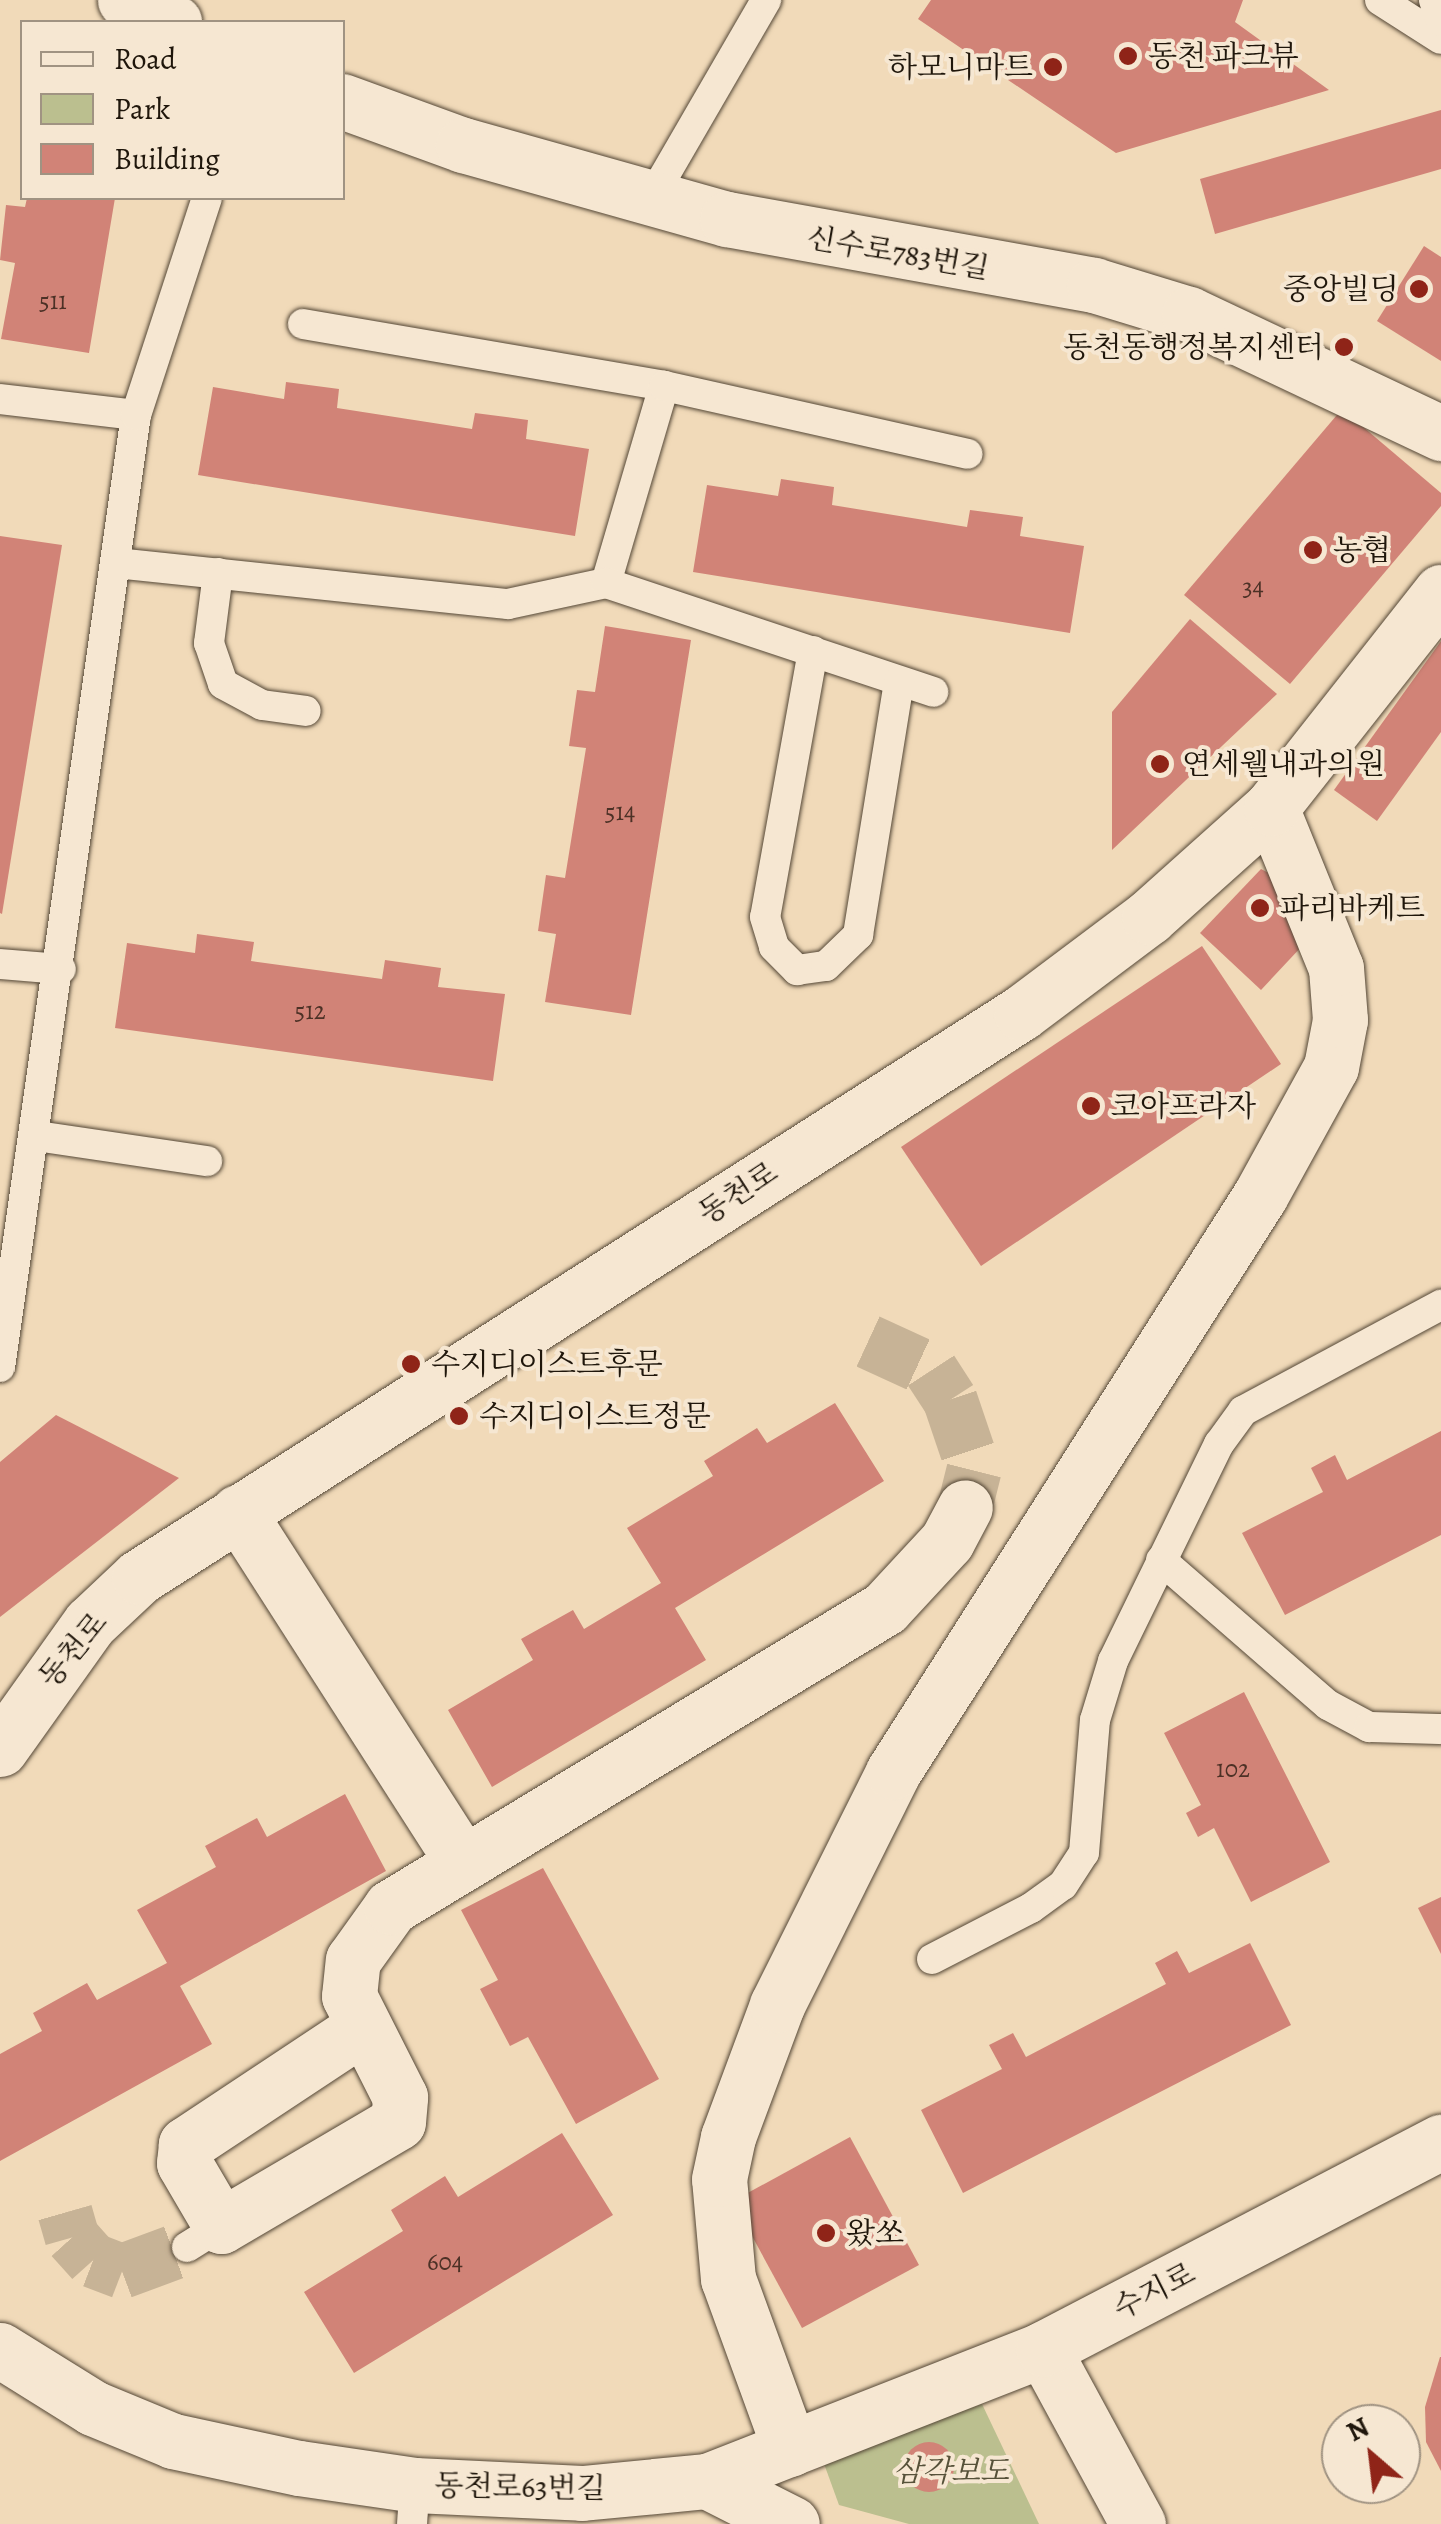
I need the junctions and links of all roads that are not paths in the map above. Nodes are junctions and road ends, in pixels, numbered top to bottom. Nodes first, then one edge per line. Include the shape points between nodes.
1 (125, 0) edge
2 (766, 0) edge
3 (1380, 0) edge
4 (1434, 0) edge
5 (170, 20) edge
6 (1441, 21) edge
7 (1441, 39) edge
8 (345, 101) edge
9 (652, 197) junction
10 (206, 200) edge
11 (302, 324) dead end
12 (664, 386) junction
13 (0, 399) edge
14 (136, 414) junction
15 (1441, 433) edge
16 (967, 454) dead end
17 (116, 563) junction
18 (218, 573) junction
19 (606, 584) junction
20 (1441, 592) edge
21 (813, 651) junction
22 (898, 681) junction
23 (933, 692) dead end
24 (306, 711) dead end
25 (1271, 808) junction
26 (0, 964) edge
27 (60, 969) junction
28 (37, 1136) junction
29 (207, 1161) dead end
30 (1441, 1305) edge
31 (0, 1367) edge
32 (965, 1507) tunnel mouth
33 (238, 1512) junction
34 (1160, 1560) junction
35 (1441, 1729) edge
36 (0, 1749) edge
37 (463, 1863) junction
38 (932, 1959) dead end
39 (360, 2028) junction
40 (1441, 2142) edge
41 (1043, 2349) junction
42 (0, 2350) edge
43 (790, 2449) junction
44 (708, 2481) junction
45 (413, 2504) edge
46 (792, 2524) edge
47 (1138, 2524) edge

1 - 5 street
2 - 9 lane
3 - 7 lane
4 - 6 lane
8 - 9 street, 신수로783번길 via 463,145
9 - 15 street, 신수로783번길 via 864,249 1094,285 1189,314
10 - 14 lane
11 - 12 lane
12 - 16 lane
12 - 19 lane
13 - 14 lane
14 - 17 lane
17 - 18 lane
17 - 27 lane
18 - 19 lane via 508,604
18 - 24 lane via 209,643 223,684 262,706
19 - 21 lane
20 - 25 street, 동천로
21 - 22 lane
21 - 22 lane via 764,916 774,948 797,970 826,966 858,935
22 - 23 lane
25 - 33 street, 동천로 via 1149,917 1022,1014
25 - 43 street via 1336,968 1340,1020 1331,1067 1260,1196 893,1772 777,2006 728,2137 719,2178 728,2279
26 - 27 lane
27 - 28 lane
28 - 29 lane
28 - 31 lane
30 - 34 lane via 1244,1411
32 - 37 street via 936,1554 884,1608
33 - 36 street, 동천로 via 139,1578 90,1624
33 - 37 street
34 - 35 lane via 1328,1705 1369,1727
34 - 38 lane via 1112,1661 1095,1720 1084,1853 1063,1886
37 - 39 street via 391,1907 366,1932 349,1996
39 - 39 street via 400,2096 398,2122 204,2236 184,2163 186,2144
40 - 41 street, 수지로
41 - 43 street, 동천로63번길
41 - 47 street
42 - 45 street, 동천로63번길 via 93,2408 173,2442
43 - 44 street, 동천로63번길
44 - 45 street, 동천로63번길
44 - 46 street

